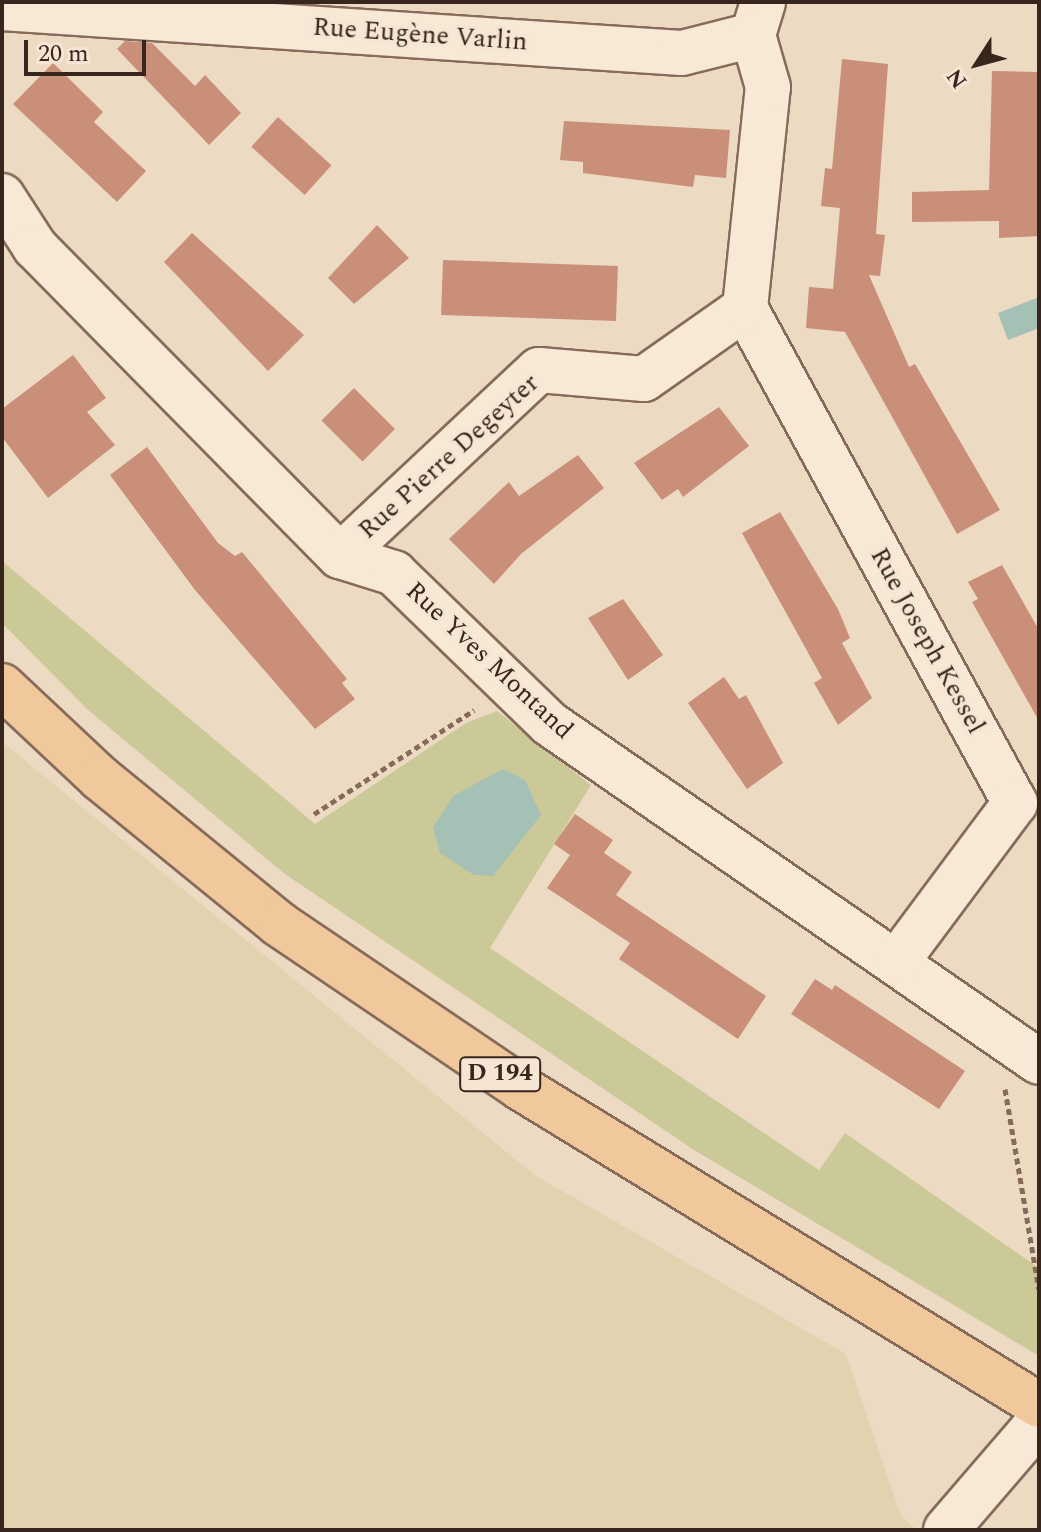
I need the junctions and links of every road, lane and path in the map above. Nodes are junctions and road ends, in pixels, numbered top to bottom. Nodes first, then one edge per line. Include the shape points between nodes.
1 (2, 8) edge
2 (415, 18) edge
3 (758, 19) edge
4 (2, 196) edge
5 (745, 308) junction
6 (340, 556) junction
7 (2, 686) edge
8 (512, 686) junction
9 (314, 814) dead end
10 (898, 960) junction
11 (995, 1029) junction
12 (1039, 1062) edge
13 (1039, 1289) edge
14 (1039, 1405) edge
15 (1039, 1422) edge
16 (946, 1530) edge

1 - 2 street, Rue Eugène Varlin
2 - 3 street, Rue Eugène Varlin via 682,53
3 - 5 street via 768,87
4 - 6 street, Rue Yves Montand via 35,247
5 - 6 street, Rue Pierre Degeyter via 644,379 539,370
5 - 10 street, Rue Joseph Kessel via 1015,803
6 - 8 street, Rue Yves Montand via 394,573
7 - 14 main road, D 194 via 100,778 279,924 521,1088
8 - 9 path
8 - 10 street, Rue Yves Montand via 550,724
10 - 11 street, Rue Yves Montand
11 - 12 street, Rue Yves Montand
11 - 13 path
15 - 16 street

